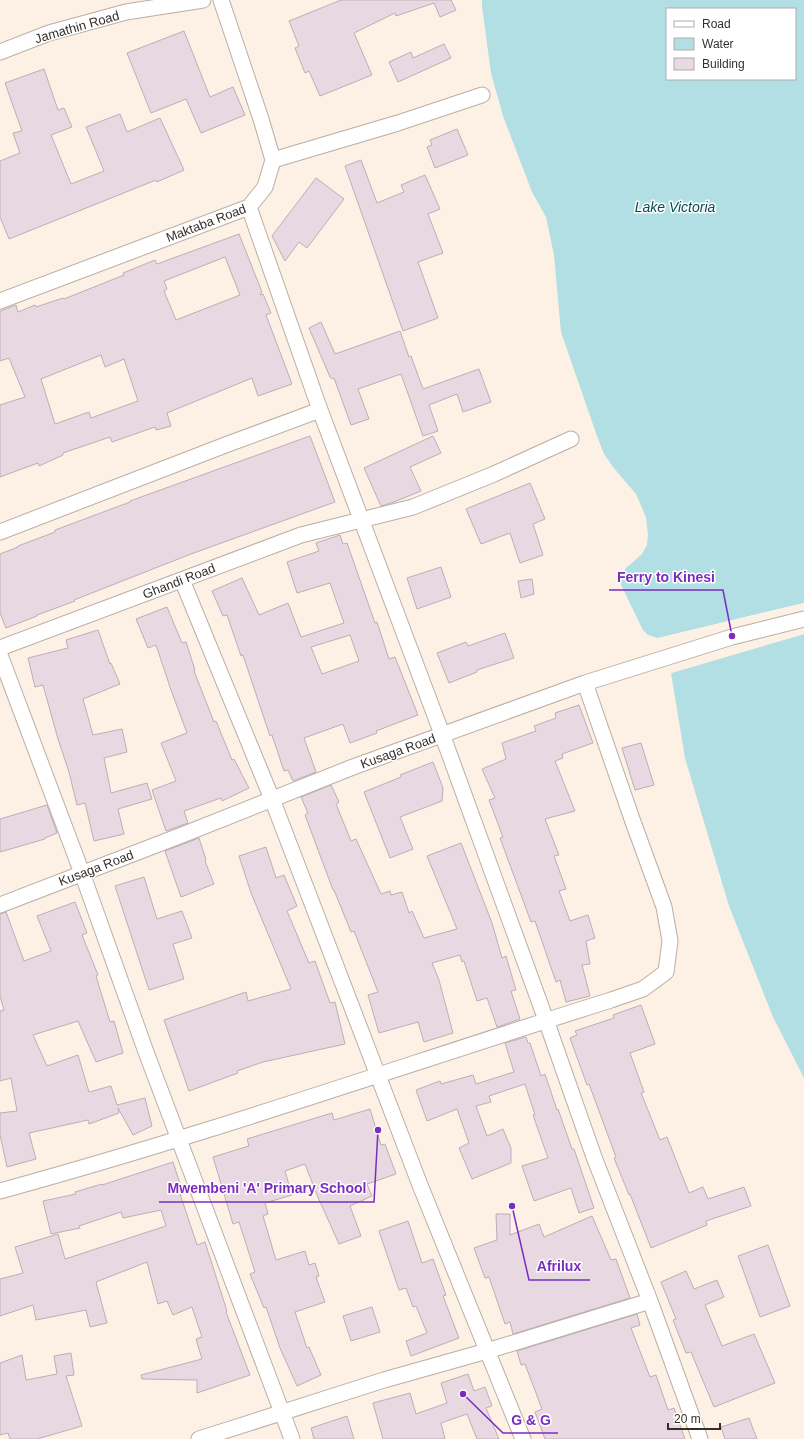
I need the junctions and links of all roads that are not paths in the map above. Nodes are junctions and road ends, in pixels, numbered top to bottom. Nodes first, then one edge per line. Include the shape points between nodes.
1 (203, 0) edge
2 (221, 0) edge
3 (0, 52) edge
4 (482, 95) dead end
5 (273, 160) junction
6 (249, 207) junction
7 (0, 301) edge
8 (320, 410) junction
9 (571, 439) dead end
10 (360, 519) junction
11 (0, 532) edge
12 (182, 580) junction
13 (804, 619) edge
14 (0, 648) edge
15 (0, 655) edge
16 (585, 682) junction
17 (442, 734) junction
18 (272, 799) junction
19 (82, 873) junction
20 (0, 905) edge
21 (546, 1020) junction
22 (377, 1075) junction
23 (179, 1139) junction
24 (0, 1191) edge
25 (650, 1301) junction
26 (487, 1351) junction
27 (283, 1412) junction
28 (199, 1439) edge
29 (292, 1439) edge
30 (523, 1439) edge
31 (700, 1439) edge

1 - 3 street, Jamathin Road via 126,12 49,33
2 - 5 street via 262,119
4 - 5 street
5 - 6 street, Maktaba Road via 265,187
6 - 7 street, Maktaba Road
6 - 8 street
8 - 10 street
8 - 11 street
9 - 10 street, Ghandi Road via 413,507
10 - 12 street, Ghandi Road via 301,535
10 - 17 street
12 - 14 street, Ghandi Road
12 - 18 street
13 - 16 street, Kusaga Road via 732,637
15 - 19 street
16 - 17 street, Kusaga Road
16 - 21 street via 664,907 670,941 666,972 644,989
17 - 18 street, Kusaga Road
17 - 21 street
18 - 19 street, Kusaga Road
18 - 22 street
19 - 20 street, Kusaga Road
19 - 23 street
21 - 22 street
21 - 25 street via 594,1157
22 - 23 street
22 - 26 street
23 - 24 street
23 - 27 street
25 - 26 street
25 - 31 street
26 - 27 street
26 - 30 street
27 - 28 street
27 - 29 street

